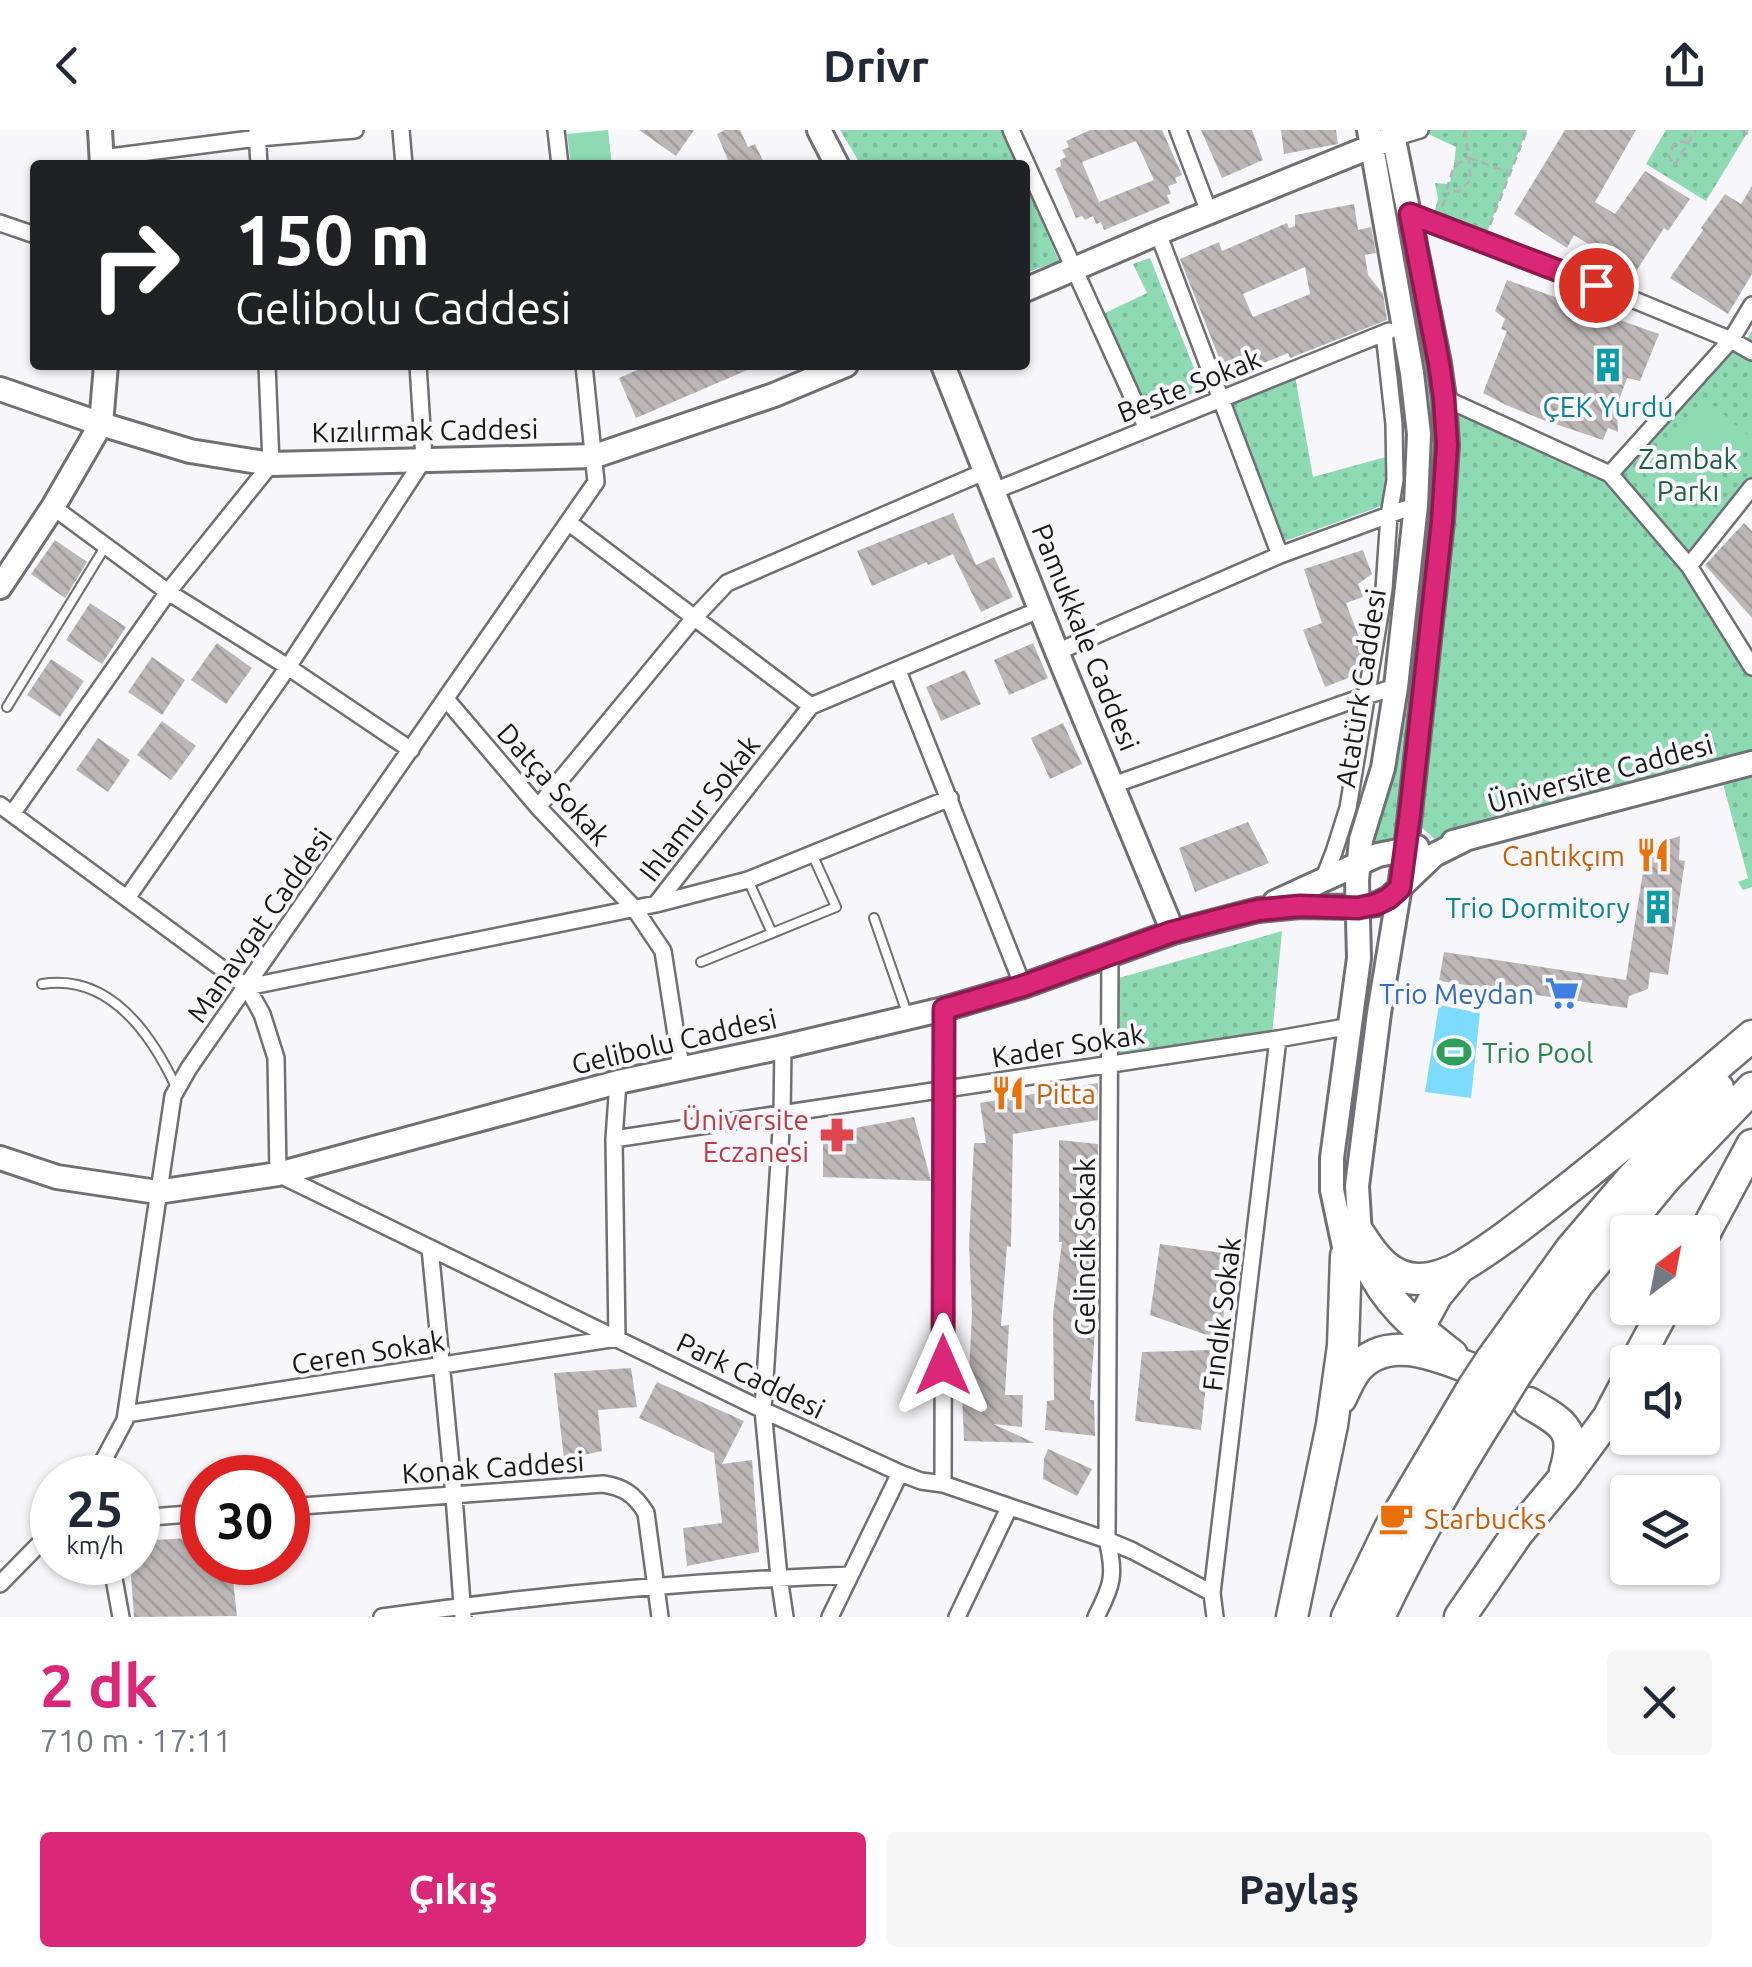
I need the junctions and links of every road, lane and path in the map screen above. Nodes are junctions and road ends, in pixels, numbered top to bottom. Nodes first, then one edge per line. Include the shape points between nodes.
1 (100, 130) edge
2 (355, 130) edge
3 (401, 130) edge
4 (556, 130) edge
5 (819, 130) edge
6 (1011, 130) edge
7 (1178, 130) edge
8 (1420, 130) edge
9 (1465, 130) edge
10 (1527, 130) edge
11 (1696, 130) edge
12 (1741, 130) edge
13 (258, 134) edge
14 (1382, 136) edge
15 (1752, 137) edge
16 (1688, 143) junction
17 (1468, 158) junction
18 (102, 160) edge
19 (113, 160) edge
20 (259, 160) edge
21 (404, 160) edge
22 (559, 160) edge
23 (834, 160) edge
24 (1024, 160) edge
25 (1030, 172) edge
26 (1510, 173) junction
27 (1450, 190) junction
28 (1209, 212) junction
29 (1410, 214) junction
30 (0, 222) edge
31 (1435, 223) junction
32 (1158, 232) junction
33 (30, 234) edge
34 (1484, 240) junction
35 (1074, 270) junction
36 (1030, 288) edge
37 (1752, 305) edge
38 (1393, 329) junction
39 (1731, 340) junction
40 (1752, 352) edge
41 (106, 370) edge
42 (267, 370) edge
43 (418, 370) edge
44 (585, 370) edge
45 (834, 370) edge
46 (945, 370) edge
47 (0, 389) edge
48 (1444, 398) junction
49 (1221, 399) junction
50 (101, 424) junction
51 (1147, 429) junction
52 (595, 456) junction
53 (424, 460) junction
54 (272, 464) junction
55 (1610, 474) junction
56 (990, 481) junction
57 (1752, 487) edge
58 (1739, 504) junction
59 (1416, 505) junction
60 (53, 507) junction
61 (1389, 515) junction
62 (1752, 520) edge
63 (568, 522) junction
64 (105, 547) junction
65 (1280, 555) junction
66 (1689, 566) junction
67 (0, 588) edge
68 (168, 592) junction
69 (1041, 609) junction
70 (694, 618) junction
71 (1057, 652) junction
72 (1752, 666) edge
73 (288, 667) junction
74 (898, 671) junction
75 (1396, 687) junction
76 (1365, 696) junction
77 (446, 700) junction
78 (811, 706) junction
79 (6, 707) dead end
80 (411, 750) junction
81 (1752, 763) edge
82 (1113, 785) junction
83 (950, 798) junction
84 (538, 807) junction
85 (6, 810) edge
86 (1464, 840) junction
87 (1406, 849) junction
88 (812, 854) junction
89 (1358, 864) junction
90 (748, 880) junction
91 (1323, 881) junction
92 (1400, 888) junction
93 (127, 898) junction
94 (656, 904) junction
95 (634, 908) junction
96 (1358, 908) junction
97 (1258, 910) junction
98 (874, 918) dead end
99 (1172, 932) junction
100 (772, 933) junction
101 (1110, 955) junction
102 (701, 962) dead end
103 (42, 984) dead end
104 (1023, 986) junction
105 (247, 987) junction
106 (944, 1009) junction
107 (908, 1018) junction
108 (1351, 1026) junction
109 (1752, 1036) edge
110 (1278, 1040) junction
111 (783, 1047) junction
112 (1752, 1054) edge
113 (1109, 1064) junction
114 (682, 1067) junction
115 (618, 1082) junction
116 (1752, 1088) edge
117 (177, 1089) junction
118 (943, 1090) junction
119 (782, 1115) junction
120 (614, 1139) junction
121 (1752, 1146) edge
122 (0, 1158) edge
123 (278, 1174) junction
124 (157, 1192) junction
125 (1714, 1215) edge
126 (1353, 1245) junction
127 (430, 1248) junction
128 (1459, 1268) junction
129 (617, 1338) junction
130 (1422, 1341) junction
131 (442, 1366) junction
132 (1495, 1385) junction
133 (764, 1410) junction
134 (126, 1414) junction
135 (1610, 1414) edge
136 (1608, 1418) junction
137 (1332, 1425) junction
138 (1570, 1436) junction
139 (106, 1455) edge
140 (900, 1473) junction
141 (1563, 1479) junction
142 (943, 1484) junction
143 (454, 1496) junction
144 (310, 1506) edge
145 (1009, 1508) junction
146 (1107, 1540) junction
147 (30, 1553) edge
148 (850, 1575) junction
149 (779, 1578) junction
150 (0, 1584) edge
151 (115, 1585) edge
152 (657, 1586) junction
153 (1212, 1593) junction
154 (462, 1611) edge
155 (121, 1617) edge
156 (382, 1617) edge
157 (660, 1617) edge
158 (785, 1617) edge
159 (830, 1617) edge
160 (958, 1617) edge
161 (1096, 1617) edge
162 (1215, 1617) edge
163 (1292, 1617) edge
164 (1347, 1617) edge
165 (1379, 1617) edge
166 (1460, 1617) edge

1 - 18 street
2 - 13 street
3 - 21 street
4 - 22 street
5 - 23 street
6 - 24 street
7 - 28 street
8 - 14 street
9 - 17 path
10 - 26 path
11 - 16 path
12 - 15 path
13 - 19 street
13 - 20 street
14 - 28 street
14 - 29 street
14 - 38 street, Atatürk Caddesi
16 - 16 path via 1681,154 1674,166 1668,156 1673,146
17 - 26 path
17 - 27 path via 1454,166
17 - 27 path via 1471,180 1458,192
25 - 35 street
26 - 34 path
27 - 31 path
28 - 32 street
29 - 31 street
29 - 48 street
30 - 33 street
31 - 34 street
32 - 35 street
32 - 49 street
34 - 39 street
35 - 36 street
35 - 51 street
37 - 39 street
38 - 49 street, Beste Sokak
38 - 59 street, Atatürk Caddesi via 1412,373 1419,434
38 - 61 street via 1395,480
39 - 40 street
39 - 55 street
41 - 50 street
42 - 54 street
43 - 53 street
44 - 52 street
45 - 52 street, Kızılırmak Caddesi
46 - 56 street, Pamukkale Caddesi
47 - 50 street, Kızılırmak Caddesi
48 - 55 street
48 - 87 street via 1442,522
49 - 51 street, Beste Sokak
49 - 65 street
50 - 54 street, Kızılırmak Caddesi via 190,450
50 - 60 street
51 - 56 street, Beste Sokak
52 - 53 street, Kızılırmak Caddesi
52 - 63 street, Manavgat Caddesi via 596,482
53 - 54 street, Kızılırmak Caddesi
53 - 73 street
54 - 68 street
55 - 66 street
56 - 69 street, Pamukkale Caddesi
56 - 70 street, Beste Sokak via 727,583
57 - 58 street
58 - 62 street
58 - 66 street
59 - 61 street
59 - 75 street, Atatürk Caddesi
60 - 64 street
60 - 67 street
61 - 65 street
61 - 76 street
63 - 70 street
63 - 77 street, Manavgat Caddesi
64 - 68 street
64 - 79 lane
65 - 71 street
66 - 72 street
68 - 73 street
68 - 85 street
69 - 71 street, Pamukkale Caddesi
69 - 74 street
70 - 78 street
70 - 84 street, Beste Sokak
71 - 82 street, Pamukkale Caddesi
73 - 80 street
73 - 93 street
74 - 78 street
74 - 83 street
75 - 76 street
75 - 89 street, Atatürk Caddesi
76 - 82 street
76 - 91 street via 1348,808
77 - 80 street, Manavgat Caddesi
77 - 84 street, Datça Sokak
78 - 94 street, Ihlamur Sokak
80 - 105 street, Manavgat Caddesi
81 - 86 street, Üniversite Caddesi
82 - 99 street, Pamukkale Caddesi
83 - 88 street
83 - 104 street
84 - 95 street, Datça Sokak
85 - 93 street
86 - 87 street
86 - 92 street via 1434,855
87 - 89 street
87 - 92 street
88 - 90 street
88 - 100 lane via 836,908
89 - 91 street
89 - 96 street, Atatürk Caddesi
90 - 94 street
90 - 100 lane
91 - 97 street
92 - 96 street
92 - 126 street
93 - 105 street
94 - 95 street, Ihlamur Sokak
95 - 105 street, Ihlamur Sokak
95 - 114 street, Datça Sokak via 663,951
96 - 97 street, Gelibolu Caddesi
96 - 108 street, Atatürk Caddesi
97 - 99 street, Gelibolu Caddesi
98 - 107 lane
99 - 101 street, Gelibolu Caddesi
100 - 102 lane
101 - 104 street, Gelibolu Caddesi
101 - 113 street, Gelincik Sokak
103 - 117 lane via 63,981 127,1012
104 - 106 street, Gelibolu Caddesi
105 - 117 street, Manavgat Caddesi
105 - 123 street via 276,1058
106 - 107 street, Gelibolu Caddesi
106 - 118 street
107 - 111 street, Gelibolu Caddesi
108 - 110 street, Kader Sokak
108 - 126 street, Atatürk Caddesi via 1332,1190 1336,1219
109 - 128 highway via 1572,1186
110 - 113 street, Kader Sokak
110 - 153 street, Fındık Sokak
111 - 114 street, Gelibolu Caddesi
111 - 119 street
112 - 132 highway via 1570,1249
113 - 118 street, Kader Sokak
113 - 146 street, Gelincik Sokak
114 - 115 street, Gelibolu Caddesi
115 - 120 street
115 - 123 street, Gelibolu Caddesi
116 - 132 highway via 1664,1180
117 - 124 street, Manavgat Caddesi
118 - 119 street, Kader Sokak
118 - 142 street
119 - 120 street, Kader Sokak
119 - 133 street
120 - 129 street
121 - 125 highway
122 - 124 street, Gelibolu Caddesi via 57,1177
123 - 124 street, Gelibolu Caddesi
123 - 127 street, Park Caddesi
124 - 134 street, Manavgat Caddesi
126 - 128 highway via 1402,1276 1432,1278
126 - 130 highway via 1356,1280 1376,1313 1400,1336
126 - 137 highway
127 - 129 street, Park Caddesi
127 - 131 street
128 - 130 highway via 1436,1296
129 - 131 street, Ceren Sokak
129 - 133 street, Park Caddesi
130 - 132 highway
130 - 137 highway via 1383,1350 1356,1371
131 - 134 street, Ceren Sokak
131 - 143 street
132 - 138 highway via 1559,1422
132 - 164 highway via 1390,1528
132 - 165 highway
133 - 140 street, Park Caddesi
133 - 149 street
134 - 139 street, Manavgat Caddesi
135 - 136 highway
136 - 138 highway
136 - 141 highway
137 - 163 highway
138 - 141 highway
140 - 142 street, Park Caddesi
140 - 148 street
141 - 166 highway
142 - 145 street, Park Caddesi
143 - 144 street, Konak Caddesi
143 - 152 street, Konak Caddesi via 616,1486 646,1514
143 - 154 street
145 - 146 street, Park Caddesi
145 - 160 street
146 - 153 street, Park Caddesi
146 - 161 street, Gelincik Sokak via 1114,1574
147 - 150 street
148 - 149 street
148 - 159 street
149 - 152 street
149 - 158 street
151 - 155 street
152 - 154 street
152 - 157 street, Konak Caddesi
153 - 162 street, Fındık Sokak
154 - 156 street

